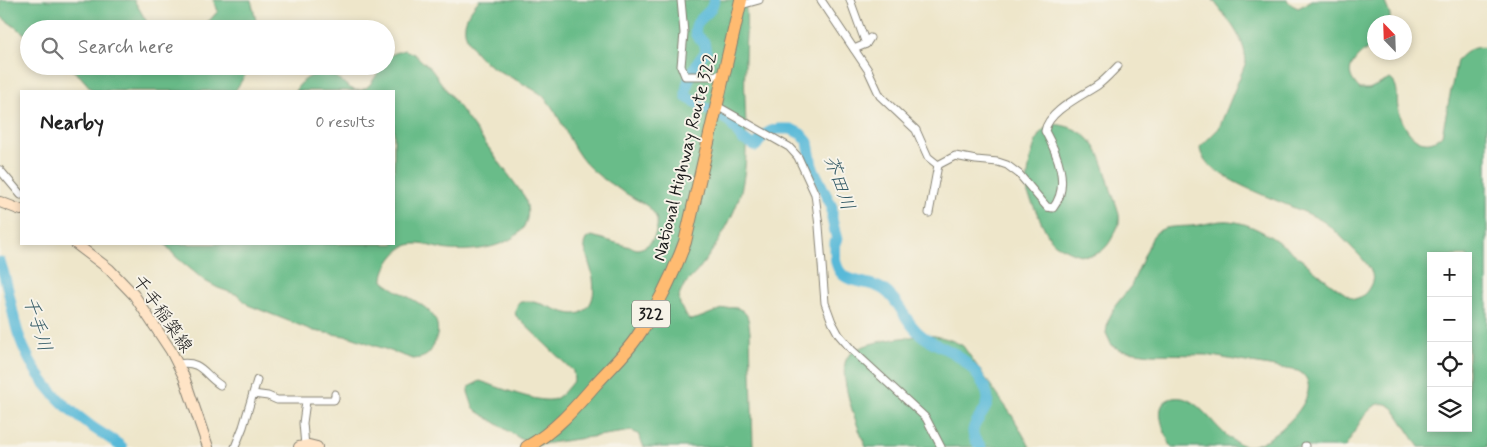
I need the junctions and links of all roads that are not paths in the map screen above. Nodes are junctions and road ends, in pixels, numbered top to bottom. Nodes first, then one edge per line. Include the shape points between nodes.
1 (681, 0) edge
2 (759, 0) edge
3 (821, 0) edge
4 (850, 0) edge
5 (741, 3) edge
6 (854, 49) junction
7 (1118, 66) dead end
8 (724, 74) junction
9 (716, 109) junction
10 (938, 166) junction
11 (1, 172) edge
12 (20, 194) edge
13 (0, 202) edge
14 (20, 210) edge
15 (929, 213) dead end
16 (77, 245) edge
17 (178, 364) junction
18 (257, 380) dead end
19 (220, 385) dead end
20 (253, 394) junction
21 (335, 394) dead end
22 (306, 401) junction
23 (208, 447) edge
24 (235, 447) edge
25 (302, 447) edge
26 (317, 447) edge
27 (527, 447) edge
28 (941, 447) edge

1 - 8 street via 684,33 681,66 685,76
2 - 5 street
3 - 6 street
4 - 6 street via 868,41
5 - 8 highway, National Highway Route 322 / 322
6 - 10 street via 880,96 916,130 928,157
7 - 10 street via 1100,84 1055,114 1046,126 1045,131 1062,175 1053,208 1047,207 1007,165 955,156
8 - 9 highway, National Highway Route 322 / 322
9 - 27 highway, National Highway Route 322 / 322 via 682,251 648,321 636,339 560,424
9 - 28 street via 789,147 798,158 815,194 824,302 832,322 852,350 926,418
10 - 15 street
11 - 12 street
13 - 14 main road
16 - 17 main road, 千手稲築線 via 108,268 134,295
17 - 19 street via 189,362
17 - 23 main road, 千手稲築線
18 - 20 street
20 - 22 street via 277,400
20 - 24 street
21 - 22 street via 334,400
22 - 25 street
25 - 26 main road

